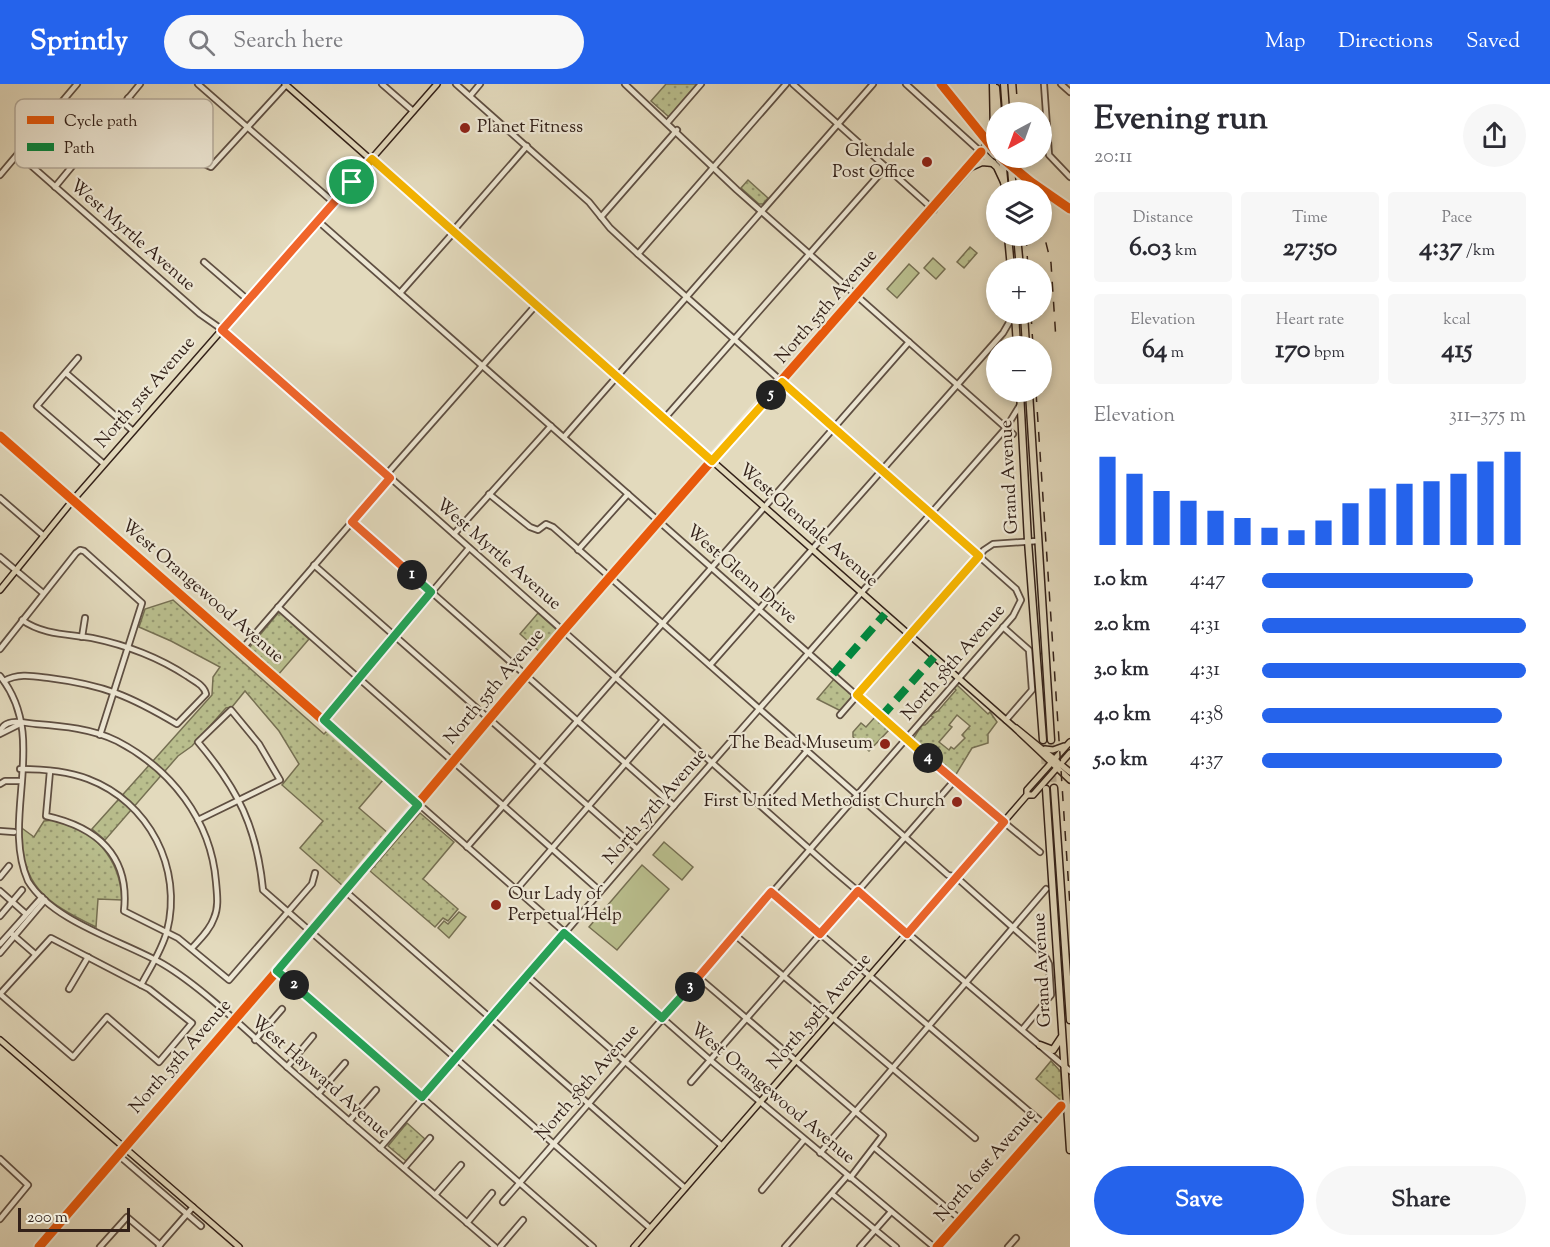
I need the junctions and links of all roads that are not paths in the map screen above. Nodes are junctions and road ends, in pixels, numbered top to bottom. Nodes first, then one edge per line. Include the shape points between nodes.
1 (77, 84) edge
2 (140, 84) edge
3 (198, 84) edge
4 (286, 84) edge
5 (382, 84) edge
6 (437, 84) edge
7 (456, 84) edge
8 (480, 84) edge
9 (626, 84) edge
10 (701, 84) edge
11 (786, 84) edge
12 (793, 84) edge
13 (873, 84) edge
14 (906, 84) edge
15 (940, 84) edge
16 (994, 84) edge
17 (1004, 84) edge
18 (1044, 84) edge
19 (1061, 84) edge
20 (1070, 92) edge
21 (470, 96) junction
22 (128, 98) edge
23 (64, 99) edge
24 (997, 102) edge
25 (1005, 102) edge
26 (413, 111) junction
27 (668, 122) junction
28 (838, 124) junction
29 (248, 128) junction
30 (677, 130) junction
31 (986, 140) edge
32 (527, 146) junction
33 (981, 152) junction
34 (986, 156) edge
35 (15, 158) edge
36 (372, 159) junction
37 (986, 162) edge
38 (213, 165) edge
39 (886, 167) junction
40 (971, 167) junction
41 (34, 168) edge
42 (71, 168) edge
43 (713, 168) junction
44 (1014, 168) edge
45 (0, 176) edge
46 (1070, 177) edge
47 (56, 187) junction
48 (333, 202) junction
49 (1070, 209) edge
50 (934, 210) junction
51 (762, 212) junction
52 (601, 217) junction
53 (318, 221) junction
54 (454, 231) junction
55 (638, 254) junction
56 (810, 254) junction
57 (204, 262) dead end
58 (400, 293) junction
59 (686, 297) junction
60 (858, 297) junction
61 (248, 300) junction
62 (536, 305) junction
63 (1009, 324) edge
64 (222, 330) junction
65 (1003, 333) junction
66 (1016, 336) edge
67 (735, 340) junction
68 (909, 342) junction
69 (78, 358) dead end
70 (483, 366) junction
71 (66, 373) junction
72 (616, 377) junction
73 (782, 382) junction
74 (957, 384) junction
75 (1021, 402) joint
76 (1030, 402) edge
77 (664, 419) junction
78 (551, 426) junction
79 (834, 428) junction
80 (1006, 428) junction
81 (133, 431) junction
82 (1013, 434) dead end
83 (0, 436) edge
84 (564, 437) junction
85 (712, 461) junction
86 (104, 464) junction
87 (882, 471) junction
88 (388, 477) junction
89 (489, 494) junction
90 (628, 494) junction
91 (0, 498) edge
92 (73, 500) junction
93 (764, 507) junction
94 (931, 513) junction
95 (352, 522) junction
96 (659, 522) junction
97 (454, 534) junction
98 (44, 536) junction
99 (1028, 541) junction
100 (1037, 541) junction
101 (469, 548) junction
102 (812, 549) junction
103 (578, 550) junction
104 (979, 556) junction
105 (0, 557) edge
106 (314, 565) junction
107 (711, 567) junction
108 (16, 570) junction
109 (610, 578) junction
110 (0, 590) edge
111 (431, 592) junction
112 (861, 592) junction
113 (43, 593) junction
114 (278, 607) junction
115 (759, 610) junction
116 (85, 618) dead end
117 (22, 620) junction
118 (662, 623) junction
119 (1003, 627) junction
120 (564, 631) junction
121 (395, 635) junction
122 (910, 635) junction
123 (82, 637) junction
124 (128, 647) junction
125 (0, 649) edge
126 (242, 649) junction
127 (808, 652) junction
128 (710, 665) junction
129 (0, 676) edge
130 (526, 676) junction
131 (614, 677) junction
132 (959, 678) junction
133 (359, 679) junction
134 (4, 681) junction
135 (113, 690) junction
136 (857, 695) junction
137 (760, 708) junction
138 (840, 715) dead end
139 (490, 719) junction
140 (324, 720) junction
141 (663, 720) junction
142 (1006, 720) junction
143 (576, 721) junction
144 (22, 723) junction
145 (1015, 728) junction
146 (0, 733) edge
147 (100, 735) junction
148 (906, 739) junction
149 (1070, 741) edge
150 (1045, 742) junction
151 (807, 751) junction
152 (1070, 753) edge
153 (1053, 761) junction
154 (454, 762) junction
155 (540, 763) junction
156 (625, 763) junction
157 (712, 763) junction
158 (1058, 766) junction
159 (20, 769) junction
160 (50, 771) junction
161 (1070, 772) edge
162 (1070, 780) edge
163 (19, 781) junction
164 (954, 781) junction
165 (0, 784) edge
166 (856, 794) junction
167 (1027, 795) junction
168 (241, 800) junction
169 (418, 805) junction
170 (503, 805) junction
171 (760, 805) junction
172 (589, 806) junction
173 (674, 806) junction
174 (198, 820) junction
175 (1004, 822) junction
176 (0, 831) edge
177 (14, 832) junction
178 (906, 838) junction
179 (467, 847) junction
180 (809, 848) junction
181 (552, 849) junction
182 (638, 849) junction
183 (1040, 852) dead end
184 (9, 866) dead end
185 (315, 873) dead end
186 (0, 877) edge
187 (956, 878) junction
188 (1046, 889) dead end
189 (22, 890) dead end
190 (516, 890) junction
191 (0, 891) edge
192 (345, 891) junction
193 (600, 891) junction
194 (858, 891) junction
195 (771, 892) junction
196 (44, 899) junction
197 (12, 902) junction
198 (288, 912) junction
199 (26, 914) junction
200 (0, 916) edge
201 (1012, 927) junction
202 (166, 932) junction
203 (311, 932) junction
204 (564, 933) junction
205 (820, 934) junction
206 (907, 934) junction
207 (12, 935) junction
208 (735, 935) junction
209 (0, 944) edge
210 (192, 948) junction
211 (0, 953) edge
212 (35, 954) junction
213 (88, 957) junction
214 (154, 959) junction
215 (277, 971) junction
216 (527, 976) junction
217 (698, 977) junction
218 (783, 977) junction
219 (869, 978) junction
220 (964, 982) junction
221 (141, 985) junction
222 (69, 989) dead end
223 (0, 993) edge
224 (282, 1009) dead end
225 (491, 1018) junction
226 (662, 1018) junction
227 (746, 1019) junction
228 (833, 1020) junction
229 (1070, 1020) edge
230 (234, 1021) junction
231 (927, 1026) junction
232 (1022, 1030) junction
233 (313, 1036) dead end
234 (1062, 1038) junction
235 (0, 1040) edge
236 (255, 1040) junction
237 (1040, 1045) junction
238 (456, 1059) junction
239 (710, 1060) junction
240 (625, 1061) junction
241 (796, 1062) junction
242 (345, 1063) dead end
243 (1064, 1066) junction
244 (286, 1067) junction
245 (891, 1068) junction
246 (1070, 1071) edge
247 (691, 1082) dead end
248 (376, 1090) dead end
249 (318, 1094) junction
250 (422, 1097) junction
251 (760, 1103) junction
252 (588, 1104) junction
253 (1060, 1106) dead end
254 (855, 1111) junction
255 (349, 1121) junction
256 (1044, 1124) junction
257 (430, 1138) dead end
258 (975, 1138) dead end
259 (804, 1140) junction
260 (553, 1144) junction
261 (722, 1146) junction
262 (124, 1147) junction
263 (380, 1148) junction
264 (875, 1148) junction
265 (1070, 1150) edge
266 (820, 1154) junction
267 (0, 1159) edge
268 (123, 1159) dead end
269 (461, 1165) dead end
270 (404, 1168) junction
271 (848, 1177) junction
272 (520, 1183) junction
273 (685, 1188) junction
274 (762, 1190) dead end
275 (492, 1193) dead end
276 (832, 1194) junction
277 (435, 1195) junction
278 (503, 1202) dead end
279 (193, 1207) junction
280 (890, 1213) junction
281 (187, 1214) junction
282 (0, 1219) edge
283 (523, 1220) dead end
284 (961, 1220) junction
285 (466, 1223) junction
286 (201, 1226) dead end
287 (650, 1228) junction
288 (875, 1230) junction
289 (1016, 1238) dead end
290 (159, 1246) edge
291 (39, 1247) edge
292 (100, 1247) edge
293 (239, 1247) edge
294 (495, 1247) edge
295 (500, 1247) edge
296 (593, 1247) edge
297 (634, 1247) edge
298 (785, 1247) edge
299 (860, 1247) edge
300 (896, 1247) edge
301 (936, 1247) edge
302 (1008, 1247) edge

1 - 23 street
2 - 22 street
3 - 29 street
4 - 29 street
4 - 36 main road, West Glendale Avenue
5 - 26 street
6 - 26 main road, North 51st Avenue
7 - 21 street
8 - 21 street
9 - 27 street
10 - 27 street
11 - 43 street
12 - 28 street
13 - 28 street
14 - 33 street
15 - 31 street, bridge
16 - 24 highway
16 - 33 highway via 994,136
17 - 25 highway
18 - 46 street via 1048,155
19 - 20 street
21 - 32 street
26 - 36 main road, North 51st Avenue
27 - 30 street
28 - 39 street
28 - 51 street
29 - 38 street
29 - 48 street
30 - 43 street
30 - 52 street
32 - 52 street
32 - 54 street
33 - 34 highway
33 - 40 street, North 55th Avenue
35 - 45 street
36 - 48 main road, North 51st Avenue
36 - 54 main road, West Glendale Avenue
37 - 40 highway
39 - 50 street
39 - 56 street
40 - 50 street, North 55th Avenue
41 - 47 street, West Myrtle Avenue
42 - 47 street
43 - 51 street
43 - 55 street
44 - 49 street, bridge
47 - 64 street, West Myrtle Avenue
48 - 53 main road, North 51st Avenue
50 - 60 street, North 55th Avenue
51 - 56 street
51 - 59 street
52 - 55 street
53 - 58 street, West Glenn Drive
53 - 61 main road, North 51st Avenue
54 - 58 street
54 - 62 main road, West Glendale Avenue
55 - 59 street
56 - 60 street
56 - 67 street
57 - 61 street
58 - 70 street, West Glenn Drive
59 - 67 street
59 - 72 street
60 - 68 street
60 - 73 street, North 55th Avenue
61 - 64 main road, North 51st Avenue
62 - 70 street
62 - 72 main road, West Glendale Avenue
63 - 65 street
64 - 81 main road, North 51st Avenue
64 - 88 street, West Myrtle Avenue
65 - 66 street via 1011,329
65 - 74 street
67 - 73 street
67 - 77 street
68 - 74 street
68 - 79 street
69 - 71 street
70 - 78 street, West Glenn Drive
70 - 88 street
71 - 81 street
71 - 86 street via 37,406
72 - 77 main road, West Glendale Avenue
72 - 84 street
73 - 79 street
73 - 85 street, North 55th Avenue
74 - 80 street
74 - 87 street
75 - 80 street, North 57th Avenue
75 - 99 highway, Grand Avenue
76 - 100 highway, Grand Avenue
77 - 85 main road, West Glendale Avenue
78 - 84 street, West Glenn Drive
78 - 89 street
79 - 87 street
79 - 93 street
80 - 82 street
80 - 94 street, North 57th Avenue
81 - 86 main road, North 51st Avenue
83 - 92 street, West Orangewood Avenue
84 - 90 street, West Glenn Drive
85 - 93 main road, West Glendale Avenue
85 - 96 street, North 55th Avenue
86 - 92 main road, North 51st Avenue
87 - 94 street
87 - 102 street
88 - 95 street
88 - 97 street, West Myrtle Avenue
89 - 97 street
89 - 103 street via 530,528 537,530 549,524
90 - 96 street, West Glenn Drive
90 - 103 street
91 - 98 street
92 - 98 main road, North 51st Avenue
92 - 126 street, West Orangewood Avenue
93 - 102 main road, West Glendale Avenue
93 - 107 street
94 - 104 street
94 - 112 street, North 57th Avenue
95 - 106 street
95 - 111 street
96 - 107 street, West Glenn Drive
96 - 109 street, North 55th Avenue
97 - 101 street, West Myrtle Avenue
98 - 108 main road, North 51st Avenue
99 - 100 street
99 - 104 street via 993,544
99 - 150 highway, Grand Avenue
100 - 150 highway, Grand Avenue
101 - 111 street
101 - 120 street, West Myrtle Avenue
102 - 112 main road, West Glendale Avenue
102 - 115 street
103 - 109 street
104 - 119 street, North 58th Avenue via 1016,589 1021,600
104 - 122 street
105 - 108 street
106 - 114 street
106 - 121 street
107 - 115 street, West Glenn Drive
107 - 118 street
108 - 110 main road, North 51st Avenue
108 - 113 street
109 - 118 street
109 - 120 street, North 55th Avenue
111 - 121 street
111 - 130 street
112 - 122 main road, West Glendale Avenue
112 - 127 street, North 57th Avenue
113 - 117 street
113 - 124 street via 80,550 142,603
114 - 126 street
114 - 133 street
115 - 127 street, West Glenn Drive
115 - 128 street
116 - 123 street
117 - 123 street via 41,630
117 - 125 street
118 - 128 street
118 - 131 street
119 - 132 street, North 58th Avenue
119 - 142 street via 1029,650 1032,690
120 - 130 street, North 55th Avenue
120 - 131 street, West Myrtle Avenue
121 - 133 street
121 - 139 street
122 - 132 main road, West Glendale Avenue
122 - 136 street
123 - 124 street
124 - 135 street
124 - 135 street via 169,665 206,691 177,724
126 - 140 street, West Orangewood Avenue
127 - 136 street, West Glenn Drive
127 - 137 street, North 57th Avenue
128 - 137 street
129 - 134 street, West Hayward Avenue
130 - 139 street, North 55th Avenue
130 - 143 street
131 - 141 street, West Myrtle Avenue
131 - 143 street
132 - 142 main road, West Glendale Avenue
132 - 148 street, North 58th Avenue
133 - 140 street
133 - 154 street
134 - 135 street via 17,675 33,676
134 - 144 street, West Hayward Avenue
135 - 147 street
136 - 138 street
136 - 148 street, West Glenn Drive
137 - 151 street
137 - 157 street, North 57th Avenue
139 - 154 street, North 55th Avenue
139 - 155 street
140 - 169 street, West Orangewood Avenue
141 - 156 street
141 - 157 street, West Myrtle Avenue
142 - 145 main road, West Glendale Avenue
143 - 155 street
143 - 156 street
144 - 146 street via 9,723
144 - 147 street
144 - 159 street, West Hayward Avenue
145 - 150 main road, West Glendale Avenue
145 - 153 main road, West Glendale Avenue
147 - 174 street via 132,750 164,774
148 - 164 street, West Glenn Drive
148 - 166 street, North 58th Avenue
149 - 150 main road via 1056,750
149 - 153 main road, North 59th Avenue
150 - 153 main road, West Glendale Avenue
151 - 166 street
151 - 171 street
152 - 158 main road, North 59th Avenue
153 - 158 main road, West Glendale Avenue
153 - 167 main road, North 59th Avenue via 1027,789
154 - 169 street, North 55th Avenue
154 - 170 street
155 - 170 street
155 - 172 street
156 - 172 street
156 - 173 street
157 - 171 street, West Myrtle Avenue
157 - 173 street, North 57th Avenue
158 - 161 main road, West Glendale Avenue
158 - 162 main road, West Glendale Avenue
158 - 167 main road, North 59th Avenue via 1033,795
159 - 160 street
159 - 163 street, West Hayward Avenue
160 - 202 street via 87,778 101,785 143,818 161,846 170,872 171,905
160 - 202 street via 46,816 79,825 99,839 122,877 124,911
163 - 165 street
163 - 177 street, West Hayward Avenue
164 - 175 street, West Glenn Drive
164 - 178 street
166 - 178 street
166 - 180 street, North 58th Avenue
167 - 175 main road, North 59th Avenue
168 - 168 street via 198,742 231,710 259,744 280,780
168 - 174 street
168 - 198 street via 252,828 263,890
169 - 179 street, West Orangewood Avenue
169 - 192 street, North 55th Avenue
170 - 179 street
170 - 181 street
171 - 180 street, West Myrtle Avenue
172 - 181 street
172 - 182 street
173 - 182 street, North 57th Avenue
174 - 210 street via 212,855 217,905 210,927
175 - 183 street, West Glenn Drive
175 - 187 main road, North 59th Avenue
176 - 177 street
177 - 196 street, West Hayward Avenue via 22,868
178 - 187 street
178 - 194 street
179 - 190 street, West Orangewood Avenue
180 - 194 street, West Myrtle Avenue
180 - 195 street, North 58th Avenue
181 - 190 street
181 - 193 street
182 - 193 street, North 57th Avenue
184 - 186 street
185 - 198 street via 312,884
187 - 201 street
187 - 206 main road, North 59th Avenue
188 - 201 street
189 - 197 street
190 - 204 street, West Orangewood Avenue
191 - 197 street
192 - 203 street, North 55th Avenue
192 - 225 street
193 - 204 street, North 57th Avenue
194 - 205 street
194 - 206 street, West Myrtle Avenue
195 - 205 street
195 - 208 street, North 58th Avenue
196 - 199 street
196 - 207 street
196 - 214 street, West Hayward Avenue via 72,918
197 - 199 street
197 - 200 street
198 - 203 street
198 - 210 street via 229,980
199 - 207 street
201 - 220 street
201 - 232 street via 1048,959 1051,995
202 - 210 street
202 - 214 street
203 - 215 street, North 55th Avenue
203 - 238 street
204 - 216 street, North 57th Avenue
204 - 226 street, West Orangewood Avenue
205 - 218 street
205 - 219 street
206 - 219 main road, North 59th Avenue
206 - 220 street, West Myrtle Avenue
207 - 209 street
207 - 211 street
207 - 212 street
208 - 217 street, North 58th Avenue
208 - 218 street
212 - 213 street via 51,938
212 - 223 street
213 - 221 street
213 - 222 street
214 - 221 street
214 - 230 street, West Hayward Avenue via 179,974
215 - 230 street, North 55th Avenue
215 - 250 street
216 - 225 street, North 57th Avenue
216 - 240 street
217 - 226 street, North 58th Avenue
217 - 227 street
218 - 227 street
218 - 228 street
219 - 228 main road, North 59th Avenue
219 - 231 street
220 - 231 street
220 - 232 street, West Myrtle Avenue
221 - 223 street via 192,1023 159,1062 107,1017 73,1057
224 - 236 street
225 - 238 street, North 57th Avenue
225 - 252 street
226 - 239 street, West Orangewood Avenue
226 - 240 street, North 58th Avenue
227 - 239 street
227 - 241 street
228 - 241 main road, North 59th Avenue
228 - 245 street
229 - 234 highway, Grand Avenue via 1050,788
230 - 236 street, West Hayward Avenue
230 - 262 street, North 55th Avenue
231 - 245 street
231 - 256 street
232 - 237 street, West Myrtle Avenue
233 - 244 street
234 - 237 highway via 1053,1050
234 - 243 highway, Grand Avenue
235 - 262 main road
236 - 244 street, West Hayward Avenue
237 - 243 street, West Myrtle Avenue
238 - 250 street, North 57th Avenue
238 - 260 street
239 - 247 street
239 - 251 street, West Orangewood Avenue
240 - 252 street, North 58th Avenue
240 - 261 street
241 - 251 main road, North 59th Avenue
241 - 254 street
242 - 249 street
243 - 246 street, West Myrtle Avenue
243 - 265 highway, Grand Avenue
244 - 249 street, West Hayward Avenue
245 - 254 street
245 - 258 street
248 - 255 street
249 - 255 street, West Hayward Avenue
250 - 263 street, North 57th Avenue
250 - 272 street
251 - 259 street, West Orangewood Avenue
251 - 261 main road, North 59th Avenue
252 - 260 street, North 58th Avenue
252 - 273 street
253 - 256 street, North 61st Avenue
254 - 264 street via 884,1135
254 - 266 street
255 - 263 street, West Hayward Avenue
256 - 284 street, North 61st Avenue
257 - 270 street
259 - 266 street, West Orangewood Avenue
259 - 274 street
260 - 272 street, North 58th Avenue
260 - 287 street
261 - 273 main road, North 59th Avenue
262 - 279 main road
262 - 291 street, North 55th Avenue
263 - 270 street, West Hayward Avenue
264 - 271 street
264 - 284 street
266 - 271 street, West Orangewood Avenue
267 - 282 street via 28,1185
268 - 281 street
269 - 277 street
270 - 277 street, West Hayward Avenue
271 - 276 street
271 - 280 street, West Orangewood Avenue
272 - 278 street, North 58th Avenue
272 - 296 street
273 - 287 main road, North 59th Avenue
275 - 285 street
276 - 288 street
276 - 298 street
277 - 285 street, West Hayward Avenue
279 - 281 street
279 - 293 main road
280 - 288 street
280 - 301 street, West Orangewood Avenue
281 - 286 street
281 - 290 street
283 - 295 street
284 - 301 street, North 61st Avenue
285 - 294 street, West Hayward Avenue
287 - 297 main road, North 59th Avenue
288 - 299 street
288 - 300 street
289 - 302 street
290 - 292 street via 127,1217

